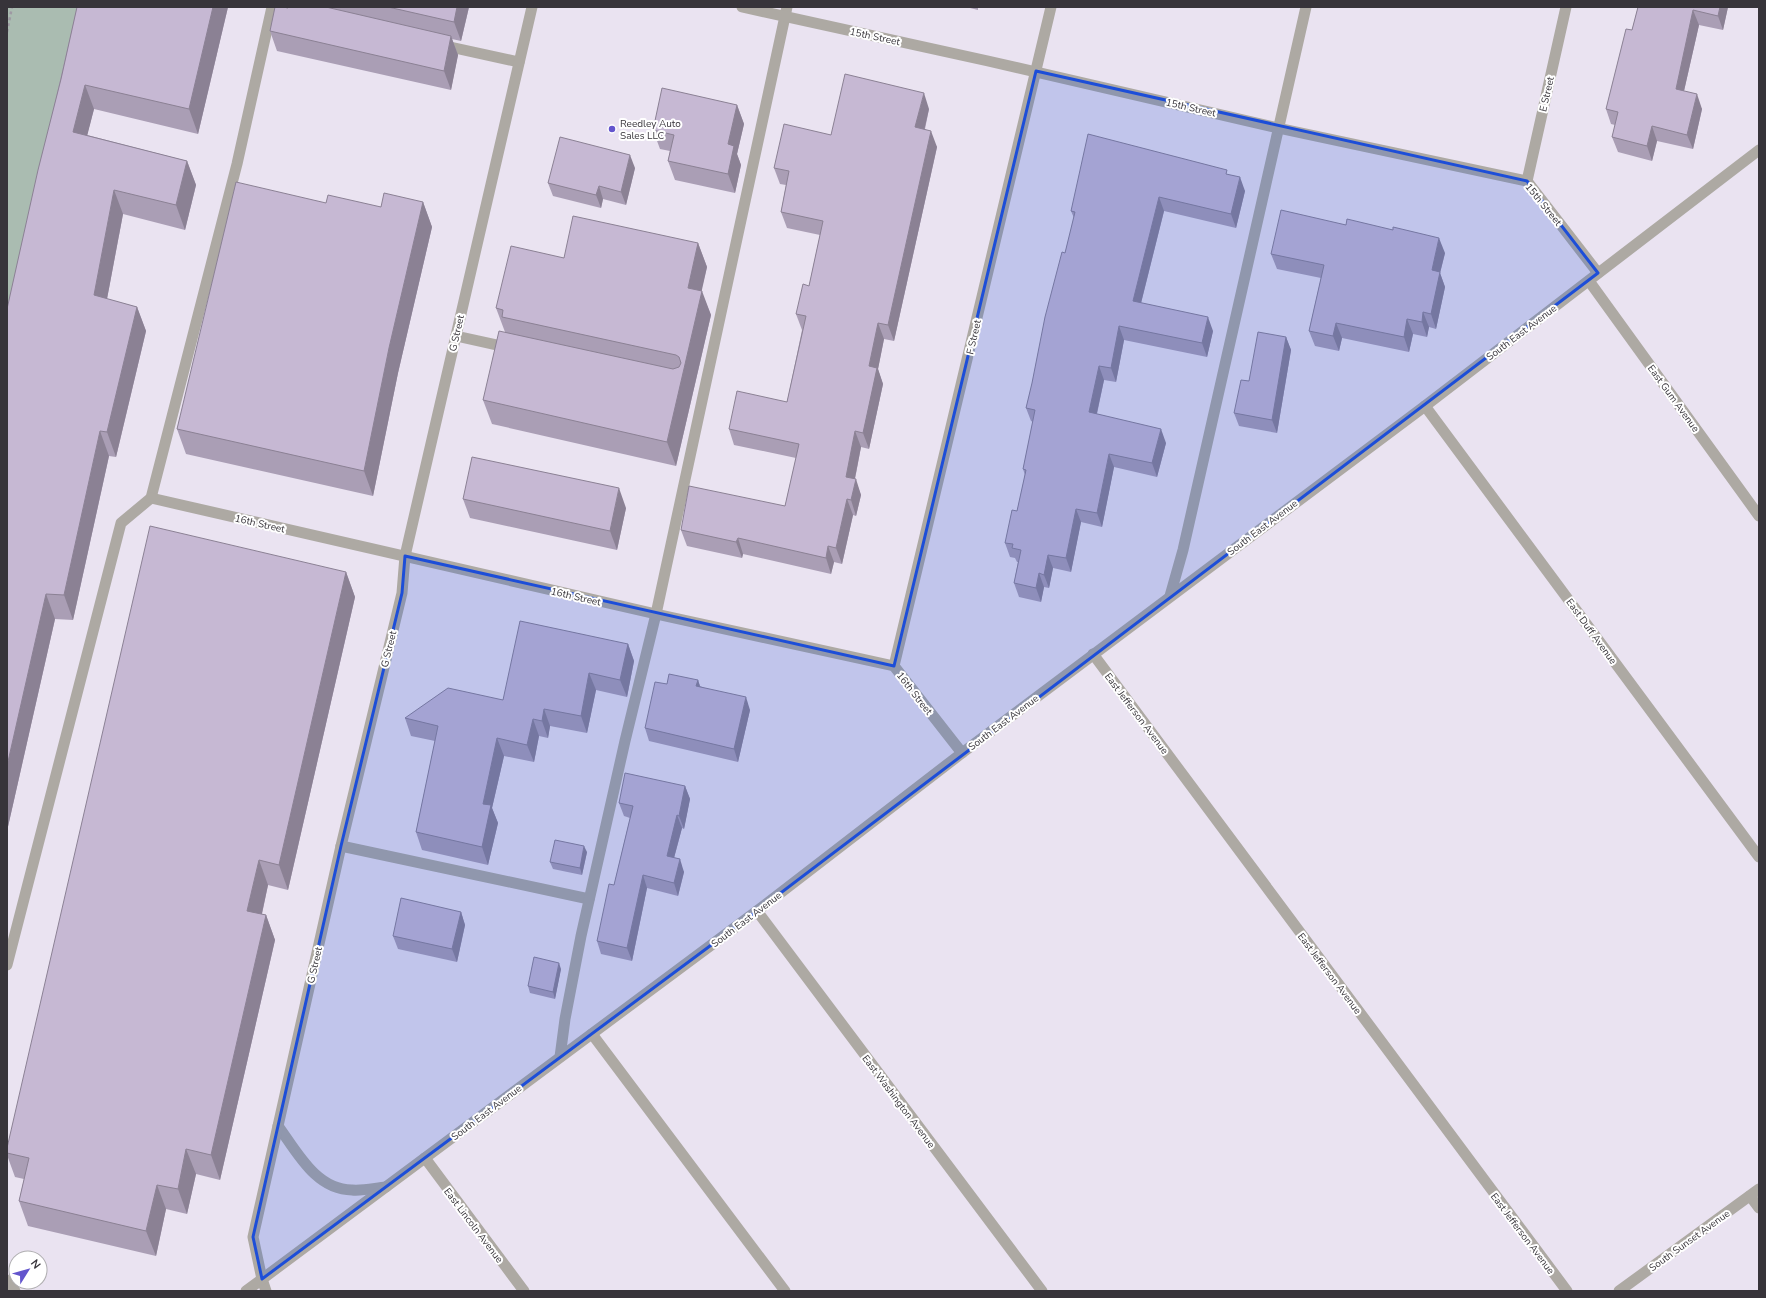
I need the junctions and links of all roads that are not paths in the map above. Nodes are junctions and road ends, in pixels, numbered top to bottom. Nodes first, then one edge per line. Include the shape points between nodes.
1 (272, 7) edge
2 (532, 7) edge
3 (742, 7) edge
4 (1050, 7) edge
5 (1306, 7) edge
6 (1566, 7) edge
7 (786, 12) edge
8 (429, 42) edge
9 (519, 62) junction
10 (1036, 72) junction
11 (1278, 128) junction
12 (1759, 150) edge
13 (1527, 181) junction
14 (1598, 273) junction
15 (1589, 281) junction
16 (456, 336) junction
17 (519, 350) edge
18 (1425, 406) junction
19 (151, 498) junction
20 (1759, 516) edge
21 (405, 556) junction
22 (1170, 596) junction
23 (656, 614) junction
24 (1093, 654) junction
25 (894, 666) junction
26 (962, 753) junction
27 (341, 846) junction
28 (1759, 857) edge
29 (589, 900) junction
30 (757, 911) junction
31 (7, 965) edge
32 (592, 1034) junction
33 (560, 1057) junction
34 (278, 1126) junction
35 (425, 1158) junction
36 (387, 1187) junction
37 (1754, 1192) edge
38 (1759, 1208) edge
39 (262, 1279) junction
40 (7, 1280) edge
41 (15, 1291) edge
42 (246, 1291) edge
43 (266, 1291) edge
44 (524, 1291) edge
45 (785, 1291) edge
46 (1042, 1291) edge
47 (1567, 1291) edge
48 (1619, 1291) edge

1 - 19 street via 237,164
2 - 9 street, G Street
3 - 7 street, 15th Street
4 - 10 street, F Street
5 - 11 street
6 - 13 street, E Street
7 - 10 street, 15th Street
7 - 23 street
8 - 9 street
9 - 16 street, G Street
10 - 11 street, 15th Street
10 - 25 street, F Street
11 - 13 street, 15th Street
11 - 22 street via 1186,536
12 - 14 street, South East Avenue
13 - 14 street, 15th Street
14 - 15 street, South East Avenue
15 - 18 street, South East Avenue
15 - 20 street, East Gum Avenue
16 - 17 street
16 - 21 street, G Street
18 - 22 street, South East Avenue
18 - 28 street, East Duff Avenue
19 - 21 street, 16th Street
19 - 31 street via 121,523
21 - 23 street, 16th Street
21 - 27 street, G Street via 402,593
22 - 24 street, South East Avenue
23 - 25 street, 16th Street
23 - 29 street
24 - 26 street, South East Avenue
24 - 47 street, East Jefferson Avenue
25 - 26 street, 16th Street
26 - 30 street, South East Avenue
27 - 29 street
27 - 34 street, G Street
29 - 33 street
30 - 32 street, South East Avenue
30 - 46 street, East Washington Avenue
32 - 33 street, South East Avenue
32 - 45 street
33 - 35 street, South East Avenue
34 - 36 street via 312,1172 330,1185 353,1190
34 - 39 street, G Street via 253,1237
35 - 36 street, South East Avenue
35 - 44 street, East Lincoln Avenue
36 - 39 street, South East Avenue
37 - 38 street
37 - 48 street, South Sunset Avenue
39 - 42 street, South East Avenue
39 - 43 street, G Street
40 - 41 street

